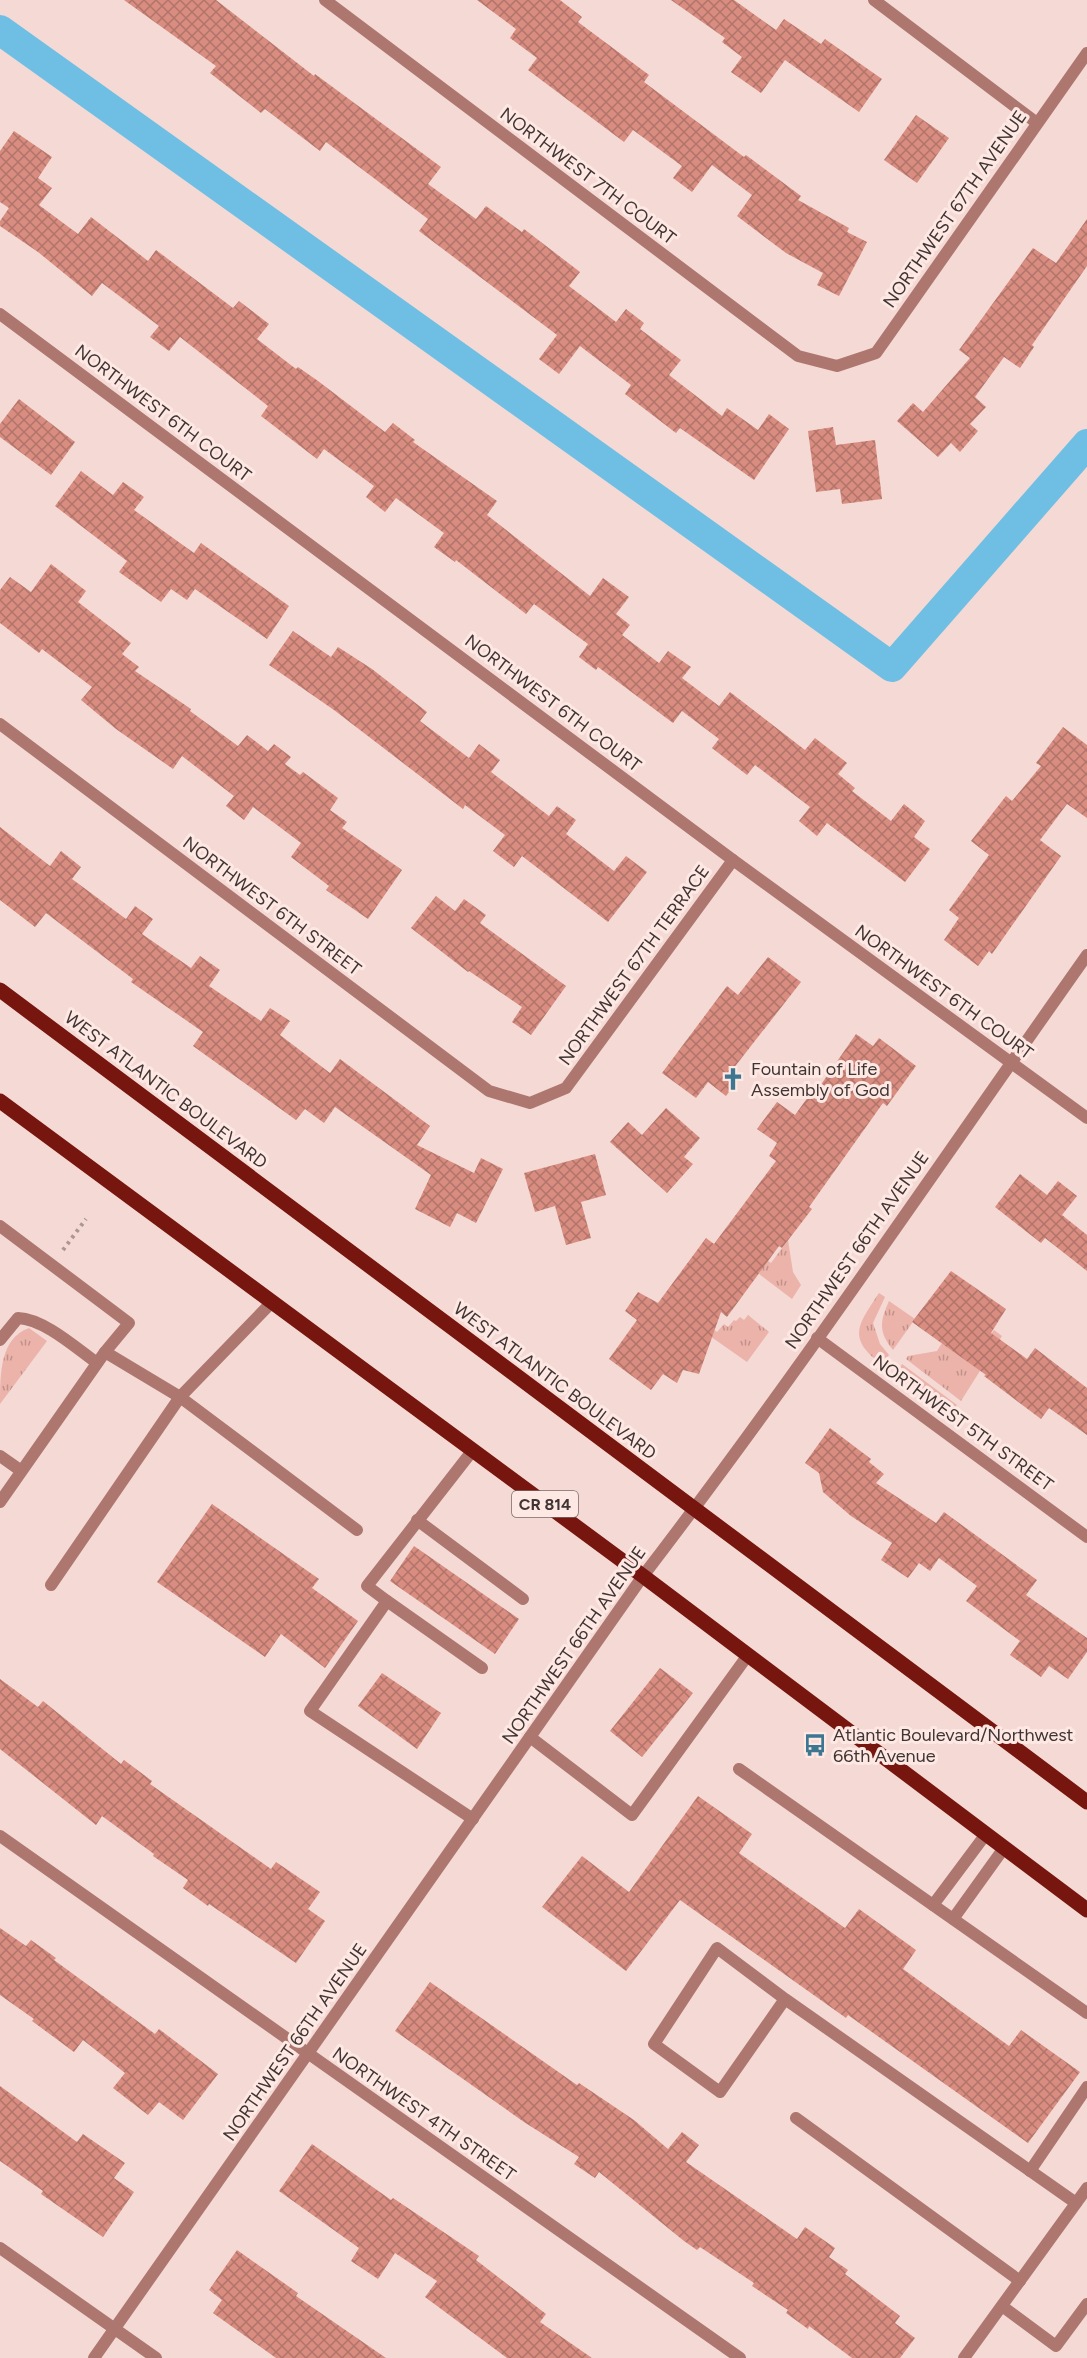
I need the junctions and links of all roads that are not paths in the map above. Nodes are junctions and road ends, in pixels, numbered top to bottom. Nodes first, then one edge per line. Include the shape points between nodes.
1 (325, 0) edge
2 (874, 0) edge
3 (1087, 53) edge
4 (1037, 123) junction
5 (0, 314) edge
6 (837, 366) joint
7 (0, 724) edge
8 (733, 860) junction
9 (1087, 955) edge
10 (0, 990) edge
11 (1011, 1063) junction
12 (0, 1101) edge
13 (530, 1103) joint
14 (1087, 1118) edge
15 (0, 1226) edge
16 (272, 1302) junction
17 (817, 1338) junction
18 (0, 1340) edge
19 (105, 1352) junction
20 (97, 1363) junction
21 (180, 1397) junction
22 (473, 1450) junction
23 (0, 1456) edge
24 (20, 1470) junction
25 (0, 1502) edge
26 (694, 1509) junction
27 (417, 1520) junction
28 (357, 1530) dead end
29 (1087, 1538) edge
30 (643, 1576) junction
31 (51, 1585) dead end
32 (523, 1599) dead end
33 (387, 1601) junction
34 (748, 1655) junction
35 (482, 1668) dead end
36 (530, 1737) junction
37 (739, 1769) dead end
38 (1087, 1802) edge
39 (473, 1819) junction
40 (986, 1834) junction
41 (0, 1836) edge
42 (1004, 1848) junction
43 (933, 1905) junction
44 (1087, 1910) edge
45 (952, 1919) junction
46 (785, 1999) junction
47 (1087, 2013) edge
48 (309, 2054) junction
49 (1087, 2087) edge
50 (796, 2118) dead end
51 (1030, 2171) junction
52 (1087, 2187) edge
53 (1076, 2203) junction
54 (0, 2248) edge
55 (1020, 2281) junction
56 (1087, 2304) edge
57 (1002, 2306) junction
58 (114, 2330) junction
59 (94, 2358) edge
60 (156, 2358) edge
61 (740, 2358) edge
62 (964, 2358) edge

1 - 6 street, NORTHWEST 7TH COURT via 798,356
2 - 4 street
3 - 4 street, NORTHWEST 67TH AVENUE
4 - 6 street, NORTHWEST 67TH AVENUE via 876,353
5 - 8 street, NORTHWEST 6TH COURT
7 - 13 street, NORTHWEST 6TH STREET via 489,1091
8 - 11 street, NORTHWEST 6TH COURT
8 - 13 street, NORTHWEST 67TH TERRACE via 566,1088
9 - 11 street, NORTHWEST 66TH AVENUE
10 - 26 main road, WEST ATLANTIC BOULEVARD
11 - 14 street, NORTHWEST 6TH COURT
11 - 17 street, NORTHWEST 66TH AVENUE
12 - 16 main road, CR 814
15 - 19 street via 129,1323
16 - 21 street
16 - 22 main road, CR 814
17 - 26 street, NORTHWEST 66TH AVENUE
17 - 29 street, NORTHWEST 5TH STREET
18 - 20 street via 18,1318 28,1318
19 - 20 street
19 - 21 street
20 - 24 street
21 - 28 street
21 - 31 street
22 - 27 street
22 - 30 main road, CR 814
23 - 24 street
24 - 25 street
26 - 30 street, NORTHWEST 66TH AVENUE
26 - 38 main road, WEST ATLANTIC BOULEVARD
27 - 32 street
27 - 33 street via 367,1586
30 - 34 main road, CR 814
30 - 36 street, NORTHWEST 66TH AVENUE
33 - 35 street
33 - 39 street via 310,1712
34 - 36 street via 632,1815
34 - 40 main road, CR 814
36 - 39 street, NORTHWEST 66TH AVENUE
37 - 43 street
39 - 48 street, NORTHWEST 66TH AVENUE
40 - 42 main road, CR 814
40 - 43 street
41 - 48 street, NORTHWEST 4TH STREET
42 - 44 main road, CR 814
42 - 45 street
43 - 45 street
45 - 47 street
46 - 46 street via 717,1948 654,2044 720,2092
46 - 51 street
48 - 58 street, NORTHWEST 66TH AVENUE
48 - 61 street, NORTHWEST 4TH STREET
49 - 51 street
50 - 55 street
51 - 53 street
52 - 53 street
53 - 55 street
54 - 58 street
55 - 57 street
56 - 57 street via 1056,2346
57 - 62 street
58 - 59 street, NORTHWEST 66TH AVENUE
58 - 60 street

